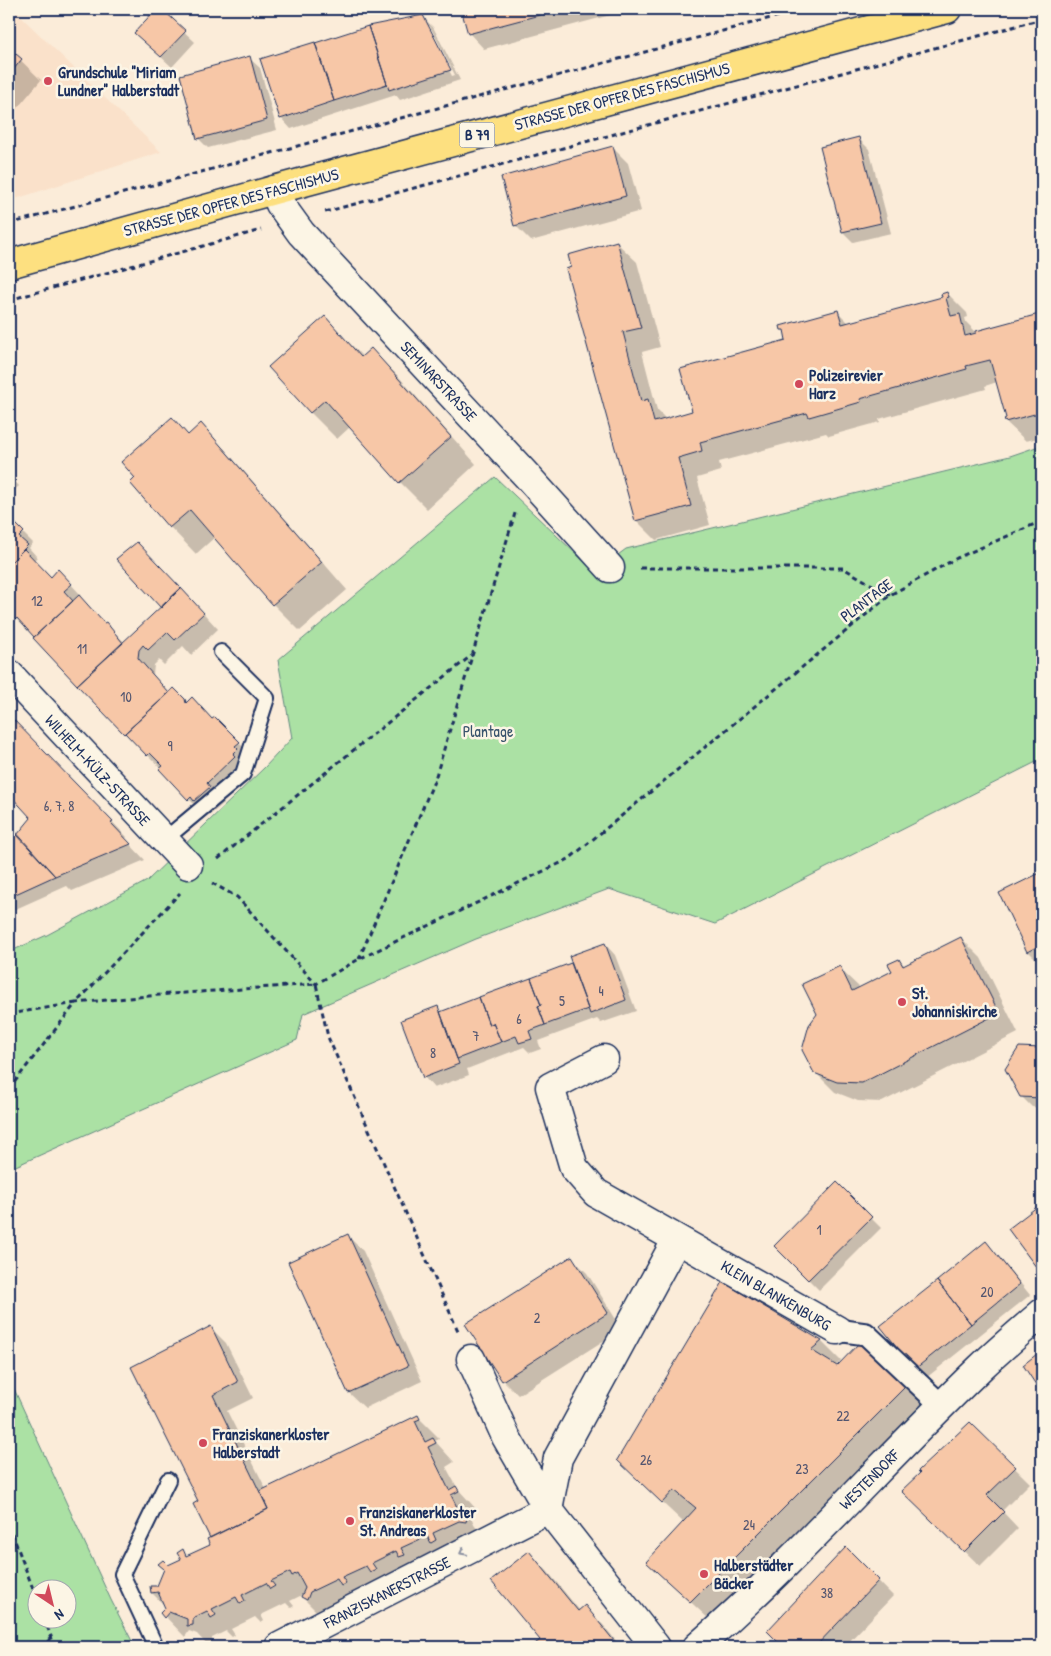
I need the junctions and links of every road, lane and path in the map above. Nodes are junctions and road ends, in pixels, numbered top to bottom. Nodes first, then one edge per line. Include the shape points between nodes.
1 (804, 9) edge
2 (947, 9) edge
3 (1042, 19) edge
4 (274, 190) junction
5 (292, 221) junction
6 (9, 224) edge
7 (9, 264) edge
8 (9, 300) edge
9 (527, 476) junction
10 (1042, 521) edge
11 (610, 568) joint
12 (890, 595) junction
13 (221, 652) dead end
14 (472, 655) junction
15 (9, 674) edge
16 (164, 840) junction
17 (193, 870) junction
18 (359, 959) junction
19 (316, 984) junction
20 (76, 1004) junction
21 (9, 1014) edge
22 (604, 1060) dead end
23 (9, 1089) edge
24 (677, 1238) junction
25 (1042, 1313) edge
26 (837, 1330) joint
27 (470, 1359) joint
28 (942, 1406) junction
29 (168, 1480) dead end
30 (548, 1509) junction
31 (9, 1525) edge
32 (29, 1578) edge
33 (47, 1628) edge
34 (51, 1640) junction
35 (40, 1647) edge
36 (55, 1647) edge
37 (156, 1647) edge
38 (279, 1647) edge
39 (656, 1647) edge
40 (697, 1647) edge

1 - 6 path
2 - 4 main road, STRASSE DER OPFER DES FASCHISMUS / B 79
3 - 5 path
4 - 5 street, SEMINARSTRASSE
4 - 7 main road, STRASSE DER OPFER DES FASCHISMUS / B 79
5 - 8 path
5 - 9 street, SEMINARSTRASSE
9 - 11 street, SEMINARSTRASSE
9 - 14 path
10 - 12 path, PLANTAGE via 957,558
11 - 12 path via 843,568
12 - 18 path, PLANTAGE via 569,859
13 - 16 lane via 267,698 243,774
14 - 17 path
14 - 18 path via 435,779
15 - 16 street, WILHELM-KÜLZ-STRASSE
16 - 17 street, WILHELM-KÜLZ-STRASSE
17 - 19 path via 237,897
17 - 20 path
18 - 19 path, PLANTAGE
19 - 20 path
19 - 27 path via 328,1037
20 - 21 path
20 - 23 path
22 - 24 street, KLEIN BLANKENBURG via 550,1087 574,1168 596,1193
24 - 26 street, KLEIN BLANKENBURG
24 - 30 street via 558,1458
25 - 28 street, WESTENDORF
26 - 28 street, KLEIN BLANKENBURG via 866,1334
27 - 30 street via 506,1437
28 - 40 street, WESTENDORF via 783,1567
29 - 37 lane via 122,1574
30 -> 38 street, FRANZISKANERSTRASSE
30 - 39 street
31 - 32 path
33 - 34 path
34 - 35 path
34 - 36 path

